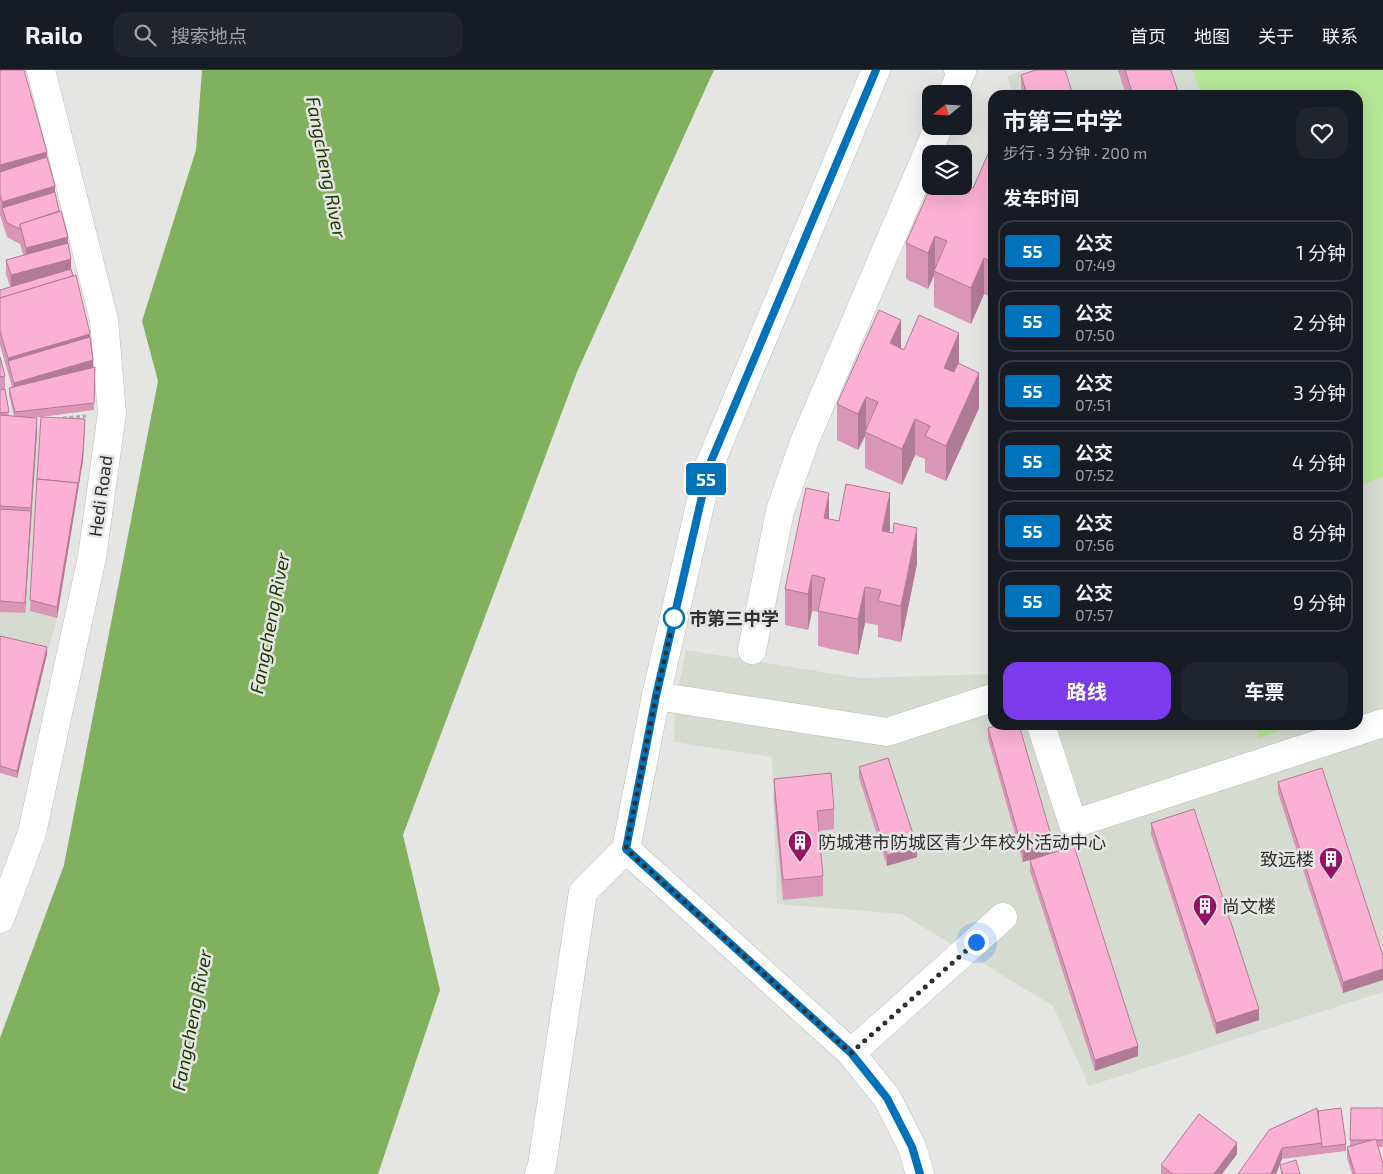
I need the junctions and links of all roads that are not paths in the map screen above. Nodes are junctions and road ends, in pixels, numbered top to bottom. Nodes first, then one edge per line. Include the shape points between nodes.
1 (41, 70) edge
2 (876, 70) edge
3 (958, 70) edge
4 (956, 85) edge
5 (934, 135) edge
6 (752, 650) dead end
7 (656, 696) junction
8 (988, 699) edge
9 (1383, 723) edge
10 (1043, 730) edge
11 (1362, 730) edge
12 (1363, 730) edge
13 (626, 849) junction
14 (1003, 917) dead end
15 (0, 919) edge
16 (851, 1053) junction
17 (539, 1174) edge
18 (920, 1174) edge

1 - 15 street, Hedi Road via 104,320 112,413 92,557 32,833
2 - 7 street via 709,466
3 - 4 street via 962,72
5 - 6 street via 805,440 780,511
7 - 8 street via 887,732
7 - 13 street
9 - 12 street
10 - 11 street via 1073,824
13 - 16 street
13 - 17 street via 583,892
14 - 16 street
16 - 18 street via 887,1098 912,1147

